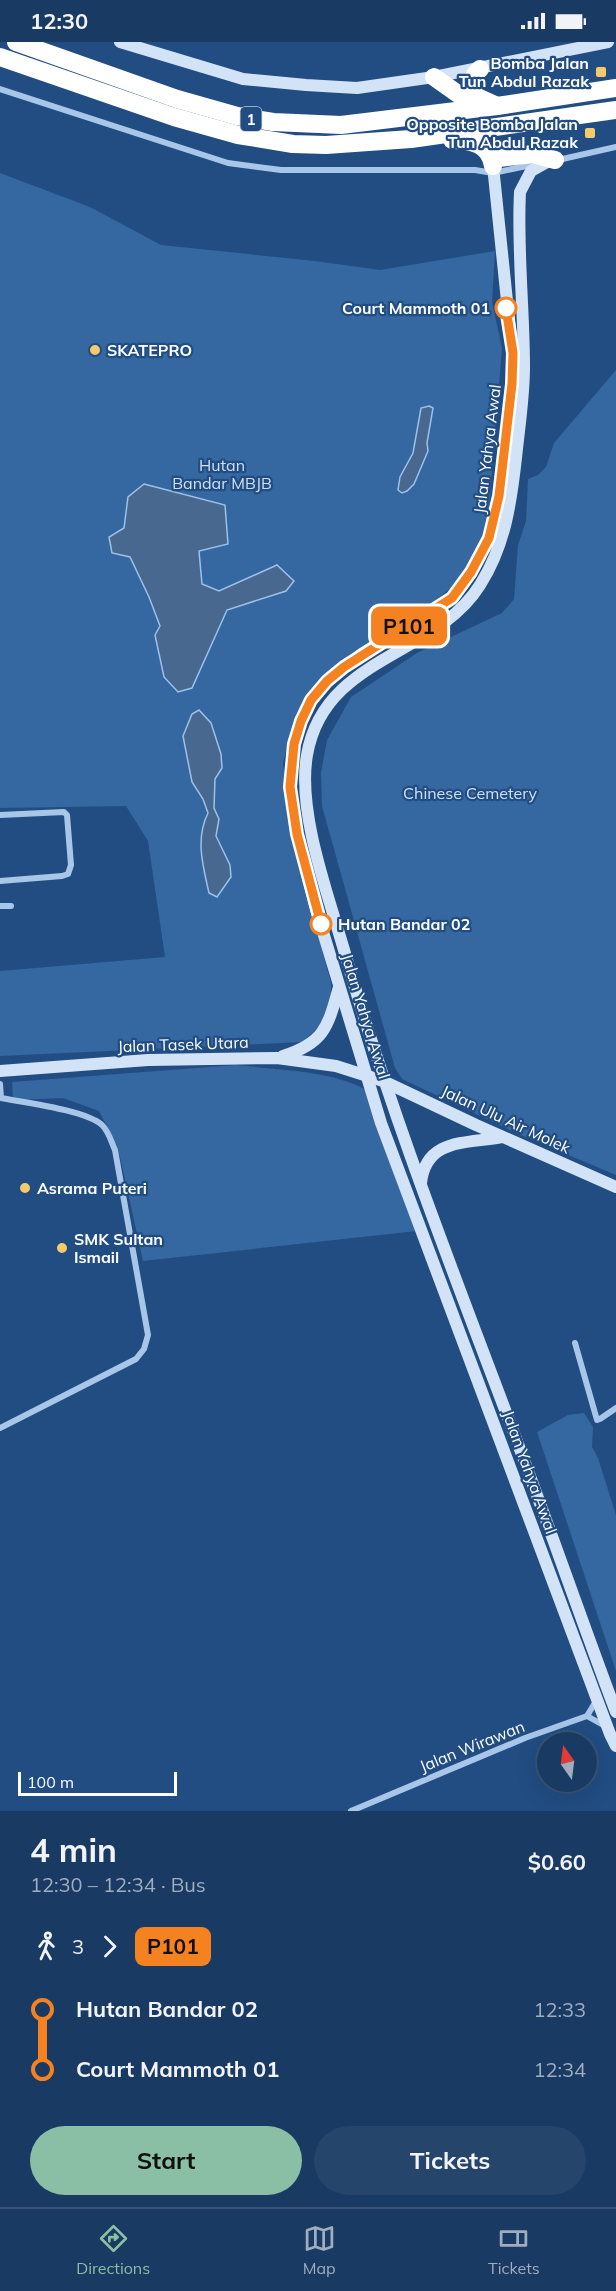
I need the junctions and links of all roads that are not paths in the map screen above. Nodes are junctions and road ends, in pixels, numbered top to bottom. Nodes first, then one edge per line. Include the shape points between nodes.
1 (16, 42) edge
2 (120, 42) edge
3 (608, 42) edge
4 (0, 57) edge
5 (480, 69) junction
6 (434, 77) junction
7 (616, 88) edge
8 (0, 89) edge
9 (475, 96) junction
10 (497, 106) junction
11 (616, 110) edge
12 (411, 139) junction
13 (616, 147) edge
14 (551, 161) junction
15 (488, 167) junction
16 (0, 815) edge
17 (0, 881) edge
18 (0, 906) edge
19 (11, 906) dead end
20 (339, 987) junction
21 (277, 1058) junction
22 (0, 1071) edge
23 (366, 1074) junction
24 (383, 1081) junction
25 (0, 1084) edge
26 (502, 1137) junction
27 (421, 1185) junction
28 (616, 1187) edge
29 (576, 1343) dead end
30 (616, 1408) edge
31 (0, 1428) edge
32 (597, 1700) junction
33 (615, 1706) edge
34 (587, 1716) junction
35 (607, 1727) junction
36 (616, 1746) edge
37 (368, 1804) junction
38 (351, 1811) edge
39 (373, 1811) edge

1 - 10 highway, 1 via 198,105 273,122 340,125
2 - 6 main road via 243,79 274,83 357,87
3 - 5 main road
4 - 12 highway, 1 via 174,117 264,140 319,145
5 - 6 main road
5 - 9 highway via 472,81
6 - 9 highway via 458,94
7 - 10 highway, 1
8 - 15 street via 228,163 252,167
9 - 10 highway
11 - 12 highway, 1
12 - 15 highway via 466,140 482,146
13 - 14 street
14 - 15 highway via 533,154
14 - 24 main road, Jalan Yahya Awal via 531,171 520,192 523,384 509,515 496,556 462,609 374,664 338,693 317,720 307,752 305,800 312,832
15 - 20 main road, Jalan Yahya Awal via 513,359 499,496 489,538 452,598 363,653 327,681 311,700 294,744 290,787 297,834
16 - 17 street via 65,813 70,865 67,875
18 - 19 street
20 - 21 main road via 324,1032 303,1050
20 - 23 main road, Jalan Yahya Awal
21 - 22 main road, Jalan Tasek Utara via 148,1060
21 - 23 main road, Jalan Tasek Utara
23 - 24 main road, Jalan Ulu Air Molek
23 - 32 main road, Jalan Yahya Awal
24 - 26 main road, Jalan Ulu Air Molek
24 - 27 main road, Jalan Yahya Awal
25 - 31 street via 1,1098 89,1116 108,1134 115,1150 148,1335 136,1359
26 - 27 main road via 448,1146 430,1156
26 - 28 main road, Jalan Ulu Air Molek
27 - 33 main road, Jalan Yahya Awal
29 - 30 street via 597,1419
32 - 34 street
32 - 35 main road, Jalan Yahya Awal
34 - 35 street
34 - 37 street, Jalan Wirawan
35 - 36 main road, Jalan Yahya Awal
37 - 38 street, Jalan Wirawan
37 - 39 street

